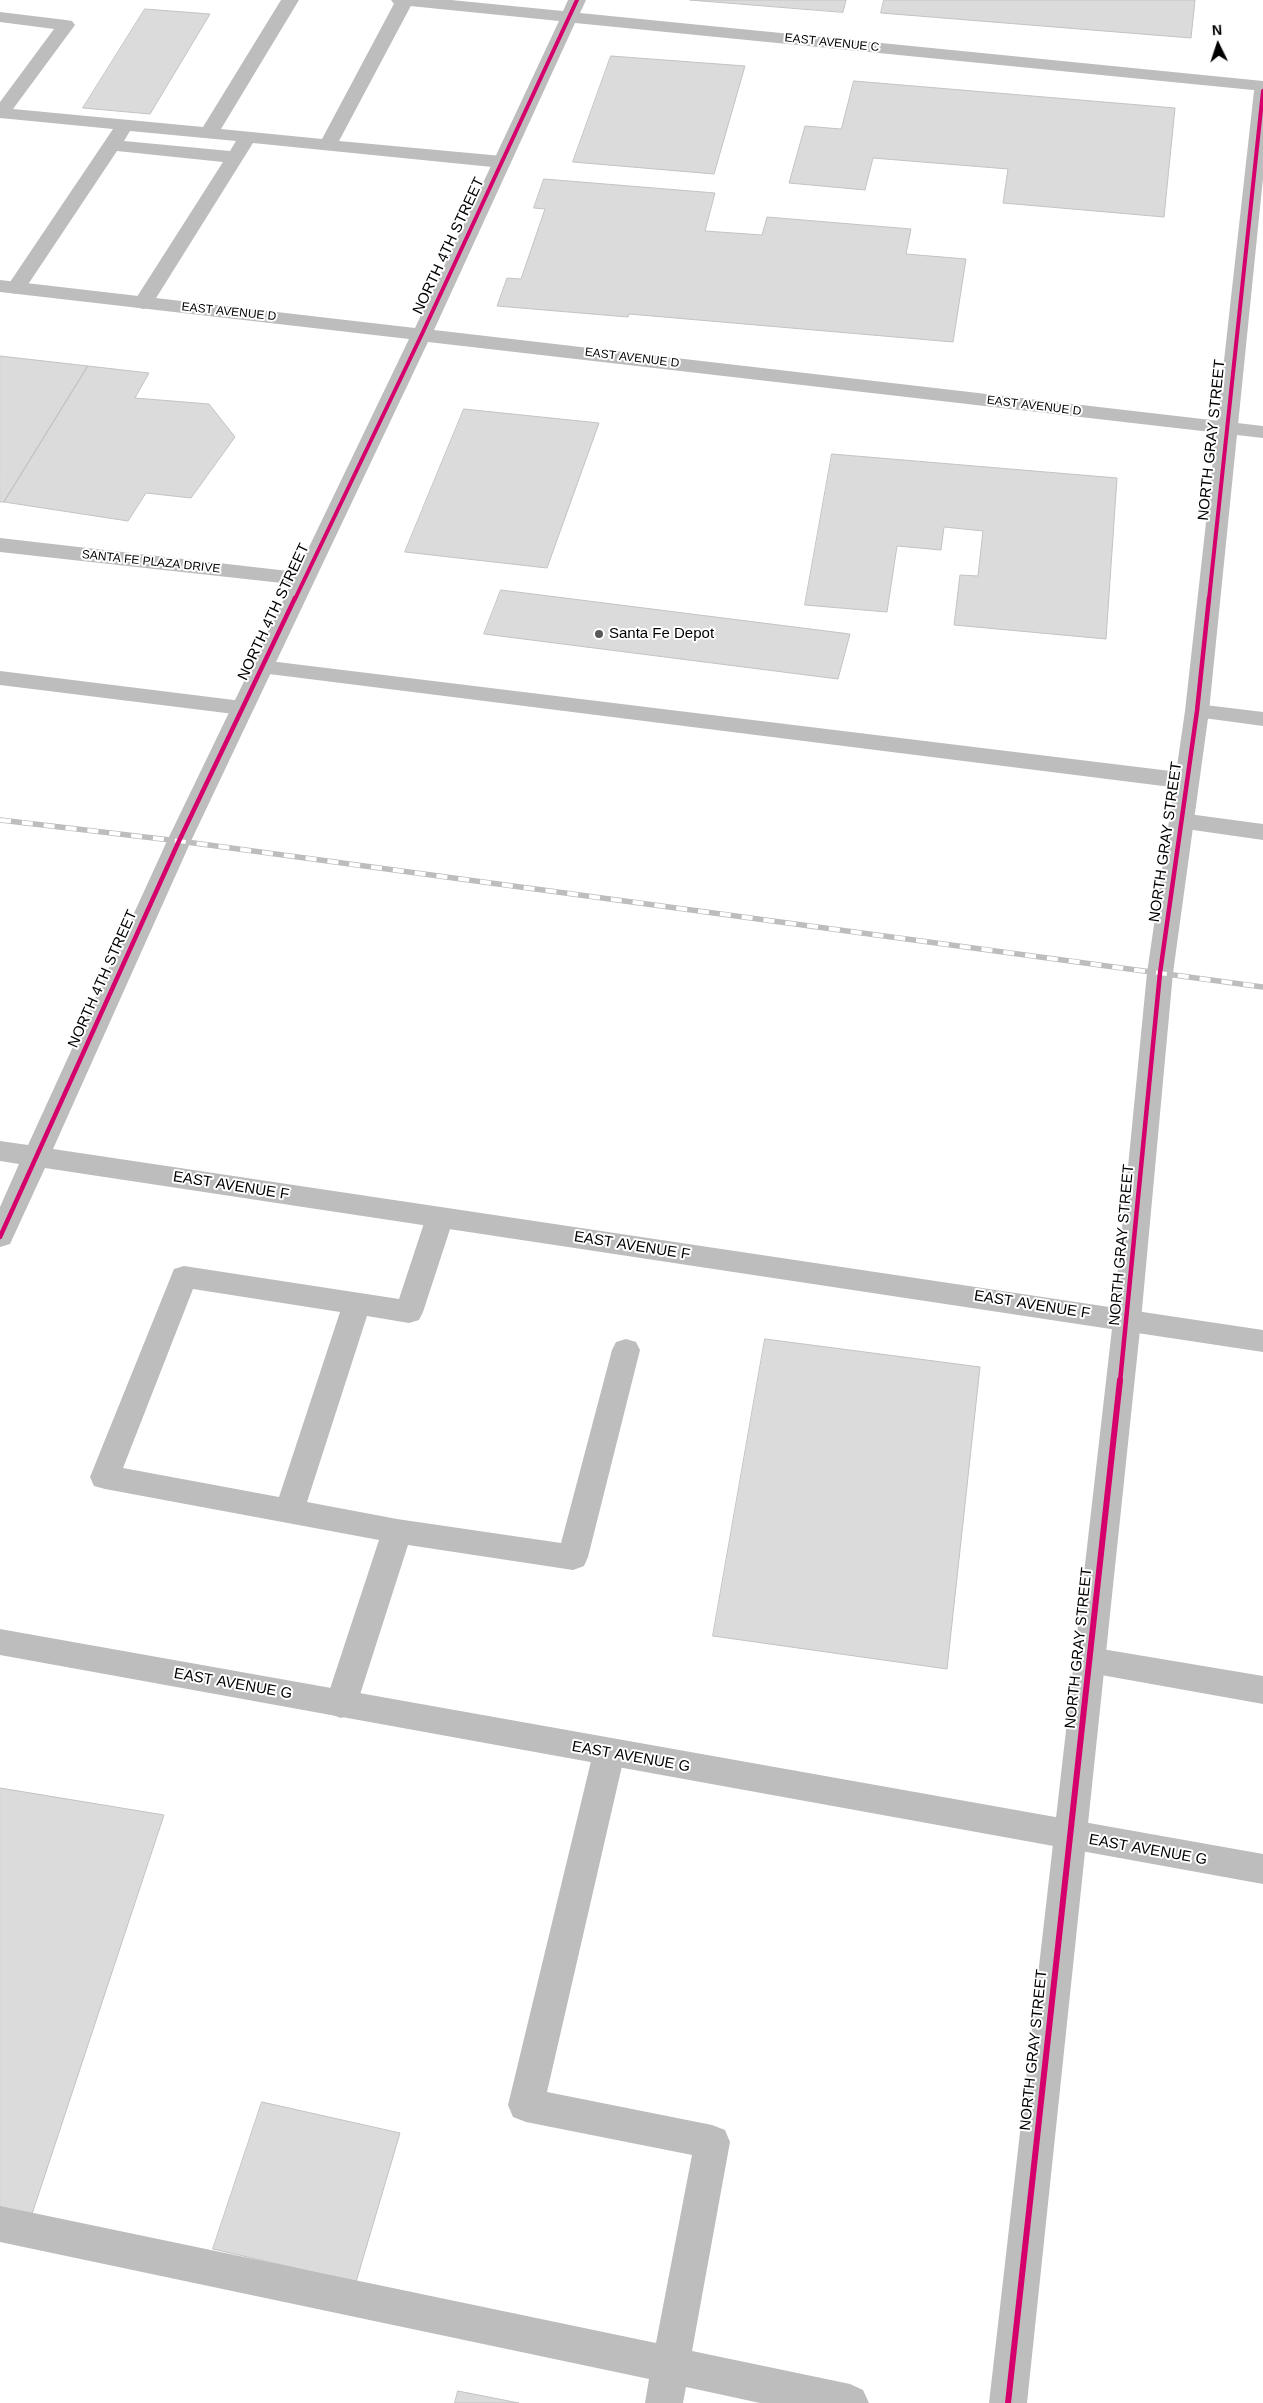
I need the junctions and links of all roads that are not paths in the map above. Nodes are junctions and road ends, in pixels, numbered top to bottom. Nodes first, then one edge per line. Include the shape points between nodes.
1 (290, 0) edge
2 (400, 0) edge
3 (405, 0) edge
4 (573, 8) edge
5 (0, 17) edge
6 (1263, 86) edge
7 (1263, 91) edge
8 (0, 113) edge
9 (125, 126) junction
10 (209, 133) junction
11 (248, 137) junction
12 (112, 145) junction
13 (328, 145) junction
14 (234, 157) junction
15 (502, 162) junction
16 (8, 287) edge
17 (143, 303) junction
18 (422, 334) junction
19 (1225, 428) junction
20 (1263, 432) edge
21 (0, 545) edge
22 (303, 579) junction
23 (261, 667) junction
24 (0, 678) edge
25 (242, 708) junction
26 (1197, 710) junction
27 (1263, 719) edge
28 (1187, 781) junction
29 (1181, 821) junction
30 (1263, 832) edge
31 (0, 1151) edge
32 (37, 1157) junction
33 (440, 1217) junction
34 (0, 1237) edge
35 (357, 1304) junction
36 (1127, 1320) junction
37 (1263, 1341) edge
38 (626, 1350) dead end
39 (290, 1509) junction
40 (397, 1531) junction
41 (0, 1642) edge
42 (1090, 1660) junction
43 (1263, 1690) edge
44 (342, 1704) junction
45 (609, 1753) junction
46 (1070, 1836) junction
47 (1263, 1869) edge
48 (0, 2224) edge
49 (671, 2365) junction
50 (664, 2403) edge
51 (850, 2403) edge
52 (1008, 2403) edge

1 - 10 street
2 - 3 street, EAST AVENUE C
3 - 4 street, EAST AVENUE C
3 - 13 street
4 - 6 street, EAST AVENUE C
4 - 15 street, NORTH 4TH STREET
5 - 8 street via 66,25 16,81
7 - 19 street, NORTH GRAY STREET
8 - 9 street
9 - 10 street
9 - 12 street
10 - 11 street
11 - 13 street
11 - 14 street
12 - 14 street
12 - 16 street
13 - 15 street
14 - 17 street
15 - 18 street, NORTH 4TH STREET
16 - 17 street, EAST AVENUE D
17 - 18 street, EAST AVENUE D
18 - 19 street, EAST AVENUE D
18 - 22 street, NORTH 4TH STREET
19 - 20 street, EAST AVENUE D
19 - 26 street, NORTH GRAY STREET
21 - 22 street, SANTA FE PLAZA DRIVE
22 - 23 street, NORTH 4TH STREET
23 - 25 street, NORTH 4TH STREET
23 - 28 street
24 - 25 street
25 - 32 street, NORTH 4TH STREET
26 - 27 street
26 - 28 street, NORTH GRAY STREET
28 - 29 street, NORTH GRAY STREET
29 - 30 street
29 - 36 street, NORTH GRAY STREET via 1160,972
31 - 32 street, EAST AVENUE F
32 - 33 street, EAST AVENUE F
32 - 34 street, NORTH 4TH STREET
33 - 35 street via 409,1312
33 - 36 street, EAST AVENUE F
35 - 39 street
35 - 39 street via 184,1277 105,1477
36 - 37 street, EAST AVENUE F
36 - 42 street, NORTH GRAY STREET
38 - 40 street via 572,1557
39 - 40 street
40 - 44 street
41 - 44 street, EAST AVENUE G
42 - 43 street
42 - 46 street, NORTH GRAY STREET
44 - 45 street, EAST AVENUE G
45 - 46 street, EAST AVENUE G
45 - 49 street via 526,2105 712,2142
46 - 47 street, EAST AVENUE G
46 - 52 street, NORTH GRAY STREET
48 - 49 street
49 - 50 street
49 - 51 street

